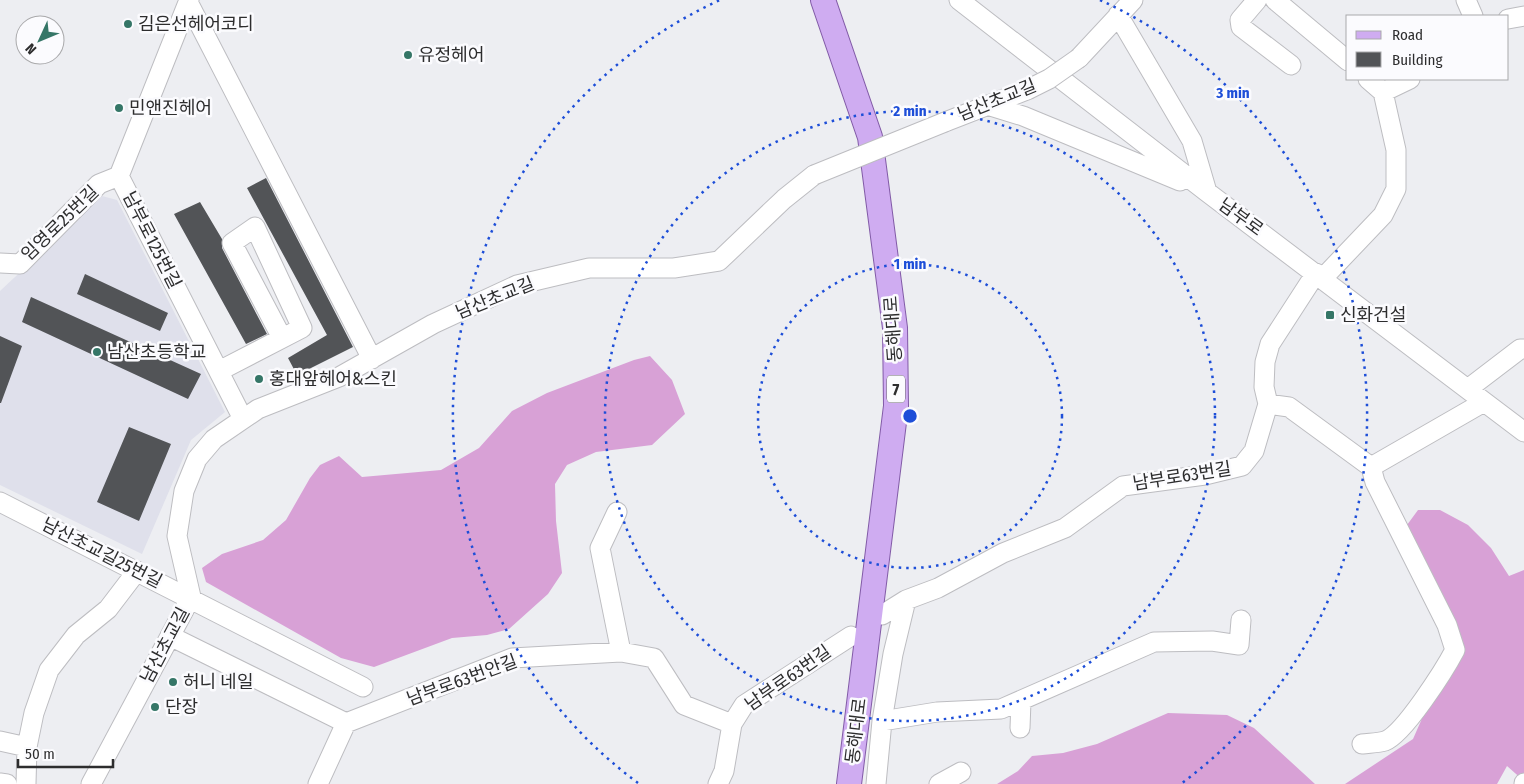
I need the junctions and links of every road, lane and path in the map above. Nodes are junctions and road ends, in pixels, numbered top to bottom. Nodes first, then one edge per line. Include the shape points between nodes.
1 (959, 0) edge
2 (1134, 0) edge
3 (1257, 0) edge
4 (1275, 0) edge
5 (1466, 0) edge
6 (189, 1) edge
7 (828, 4) edge
8 (1118, 15) junction
9 (1473, 15) edge
10 (1524, 16) edge
11 (1509, 19) edge
12 (1346, 60) edge
13 (1291, 65) dead end
14 (1369, 80) edge
15 (1408, 80) edge
16 (1384, 92) junction
17 (987, 105) junction
18 (119, 176) junction
19 (1207, 192) junction
20 (0, 263) edge
21 (1319, 275) junction
22 (282, 338) junction
23 (1524, 349) edge
24 (372, 359) junction
25 (219, 371) junction
26 (1469, 388) junction
27 (1484, 402) junction
28 (1268, 404) junction
29 (243, 419) junction
30 (1524, 432) edge
31 (1371, 466) junction
32 (0, 502) edge
33 (617, 512) dead end
34 (137, 570) junction
35 (191, 597) junction
36 (906, 600) junction
37 (882, 616) dead end
38 (1241, 620) dead end
39 (170, 636) junction
40 (851, 636) dead end
41 (622, 652) junction
42 (363, 687) dead end
43 (1021, 701) junction
44 (882, 721) junction
45 (346, 723) junction
46 (732, 724) junction
47 (1020, 728) dead end
48 (0, 741) edge
49 (1362, 744) dead end
50 (27, 747) junction
51 (962, 772) dead end
52 (0, 782) edge
53 (7, 784) edge
54 (26, 784) edge
55 (91, 784) edge
56 (318, 784) edge
57 (718, 784) edge
58 (849, 784) edge
59 (876, 784) edge
60 (939, 784) edge

1 - 19 street, 남부로
2 - 8 street, 남산초교길
3 - 13 street via 1240,20 1242,27
4 - 12 street
5 - 9 street
6 - 18 street, 남부로125번길
6 - 24 street
7 - 58 main road, 동해대로 / 7 via 870,137 896,328 896,406
8 - 17 street, 남산초교길, bridge via 1079,58 1027,90
8 - 19 street via 1192,141
10 - 11 street
14 - 16 street
15 - 16 street
16 - 21 street, 남부로63번길 via 1396,150 1396,188 1383,215
17 - 19 street via 1023,116
17 - 24 street, 남산초교길, bridge via 814,176 784,198 718,261 674,268 589,268 517,285 433,324
18 - 20 street, 임영로25번길 via 99,184 20,264
18 - 25 street, 남부로125번길
19 - 21 street, 남부로
21 - 26 street, 남부로
21 - 28 street, 남부로63번길 via 1270,344 1264,387
22 - 22 street via 302,328 255,227 232,243
22 - 25 street
23 - 26 street
24 - 29 street, 남산초교길 via 339,377 258,409
25 - 29 street, 남부로125번길
26 - 27 street, 남부로
27 - 30 street, 남부로
27 - 31 street
28 - 31 street via 1289,407
28 - 36 street, 남부로63번길 via 1254,451 1242,466 1204,475 1123,486 1065,528 1003,553 938,588
29 - 35 street, 남산초교길 via 214,439 197,459 184,490 177,536
31 - 49 street via 1375,482 1446,625 1455,650 1406,724 1386,740
32 - 34 street, 남산초교길25번길
33 - 41 street via 600,548
34 - 35 street, 남산초교길25번길
34 - 50 street via 108,609 76,635 49,670 34,713
35 - 39 street, 남산초교길
35 - 42 street, 남산초교길25번길
36 - 37 street, 남부로63번길
36 - 44 street
38 - 43 street via 1239,645 1212,641 1154,642
39 - 45 street
39 - 55 street, 남산초교길
40 - 46 street, 남부로63번길 via 744,706
41 - 45 street, 남부로63번안길 via 512,658
41 - 46 street, 남부로63번안길 via 654,658 684,705
43 - 44 street via 1001,709 938,712
43 - 47 street
44 - 59 street
45 - 56 street
46 - 57 street, 남부로63번길 via 724,771
48 - 50 street
50 - 54 street
51 - 60 street
52 - 53 street

